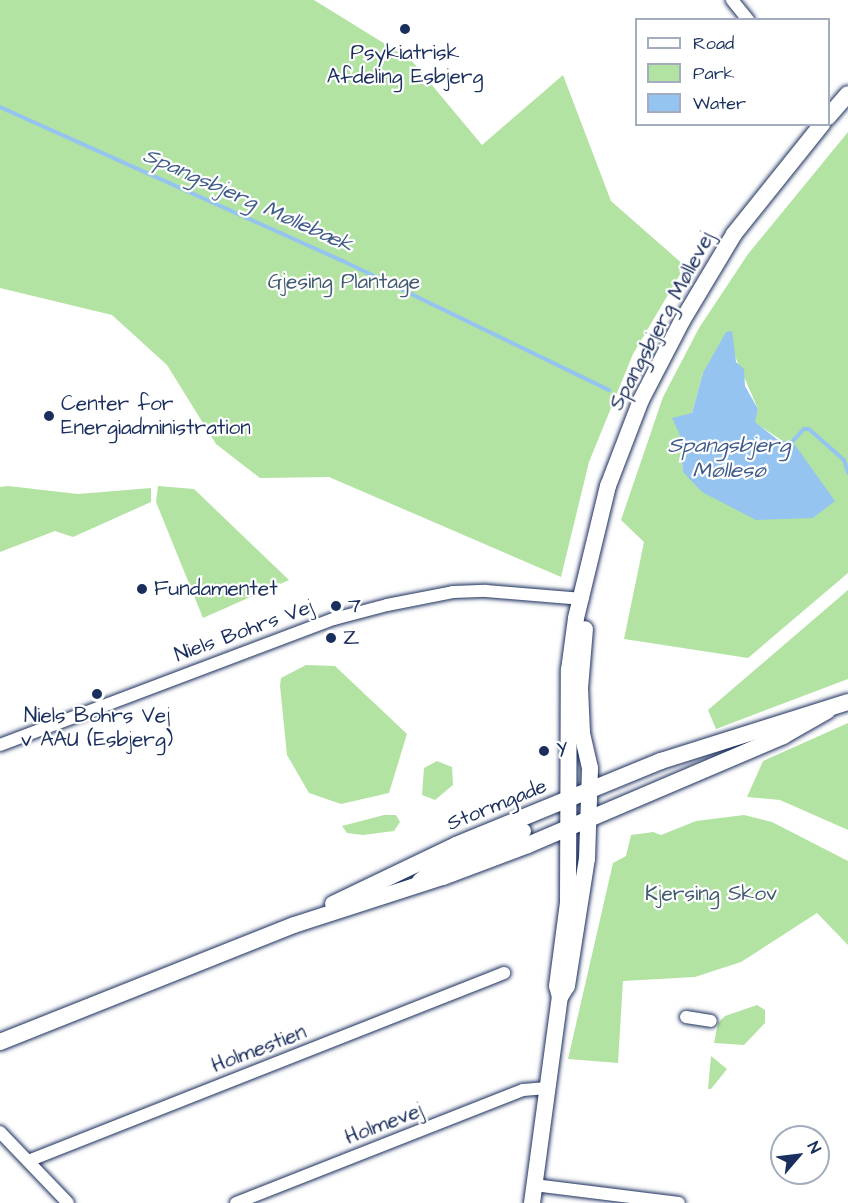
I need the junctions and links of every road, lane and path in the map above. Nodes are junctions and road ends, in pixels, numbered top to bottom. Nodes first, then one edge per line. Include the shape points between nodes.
1 (732, 0) edge
2 (746, 18) edge
3 (848, 94) edge
4 (831, 108) edge
5 (820, 126) edge
6 (582, 599) junction
7 (848, 702) edge
8 (827, 711) junction
9 (0, 745) edge
10 (589, 805) junction
11 (568, 813) junction
12 (294, 925) junction
13 (504, 973) dead end
14 (560, 997) junction
15 (686, 1017) dead end
16 (711, 1021) dead end
17 (0, 1042) edge
18 (547, 1088) junction
19 (0, 1132) edge
20 (28, 1161) junction
21 (534, 1185) junction
22 (68, 1203) edge
23 (236, 1203) edge
24 (532, 1203) edge
25 (679, 1203) edge

1 - 2 street
3 - 4 street
5 - 6 street, Spangsbjerg Møllevej via 734,234 641,400 608,486
6 - 9 street, Niels Bohrs Vej via 486,591 453,592 387,604 334,619
6 - 10 street, Spangsbjerg Møllevej via 585,618 580,688
6 - 11 street, Spangsbjerg Møllevej via 576,618 566,711
7 - 8 street, Stormgade
8 - 10 street, Stormgade via 783,736
8 - 10 street, Stormgade via 661,761
10 - 11 street, Stormgade
10 - 11 street
10 - 14 street, Spangsbjerg Møllevej via 583,900 567,986
11 - 12 street, Stormgade via 456,845
11 - 12 street, Stormgade via 439,866 418,883
11 - 14 street, Spangsbjerg Møllevej via 568,902 557,986
12 - 17 street, Stormgade
13 - 20 street, Holmestien
14 - 18 street, Spangsbjerg Møllevej
15 - 16 street
18 - 21 street, Spangsbjerg Møllevej
18 - 23 street, Holmevej via 523,1090
19 - 20 street
20 - 22 street
21 - 24 street, Spangsbjerg Møllevej
21 - 25 street

